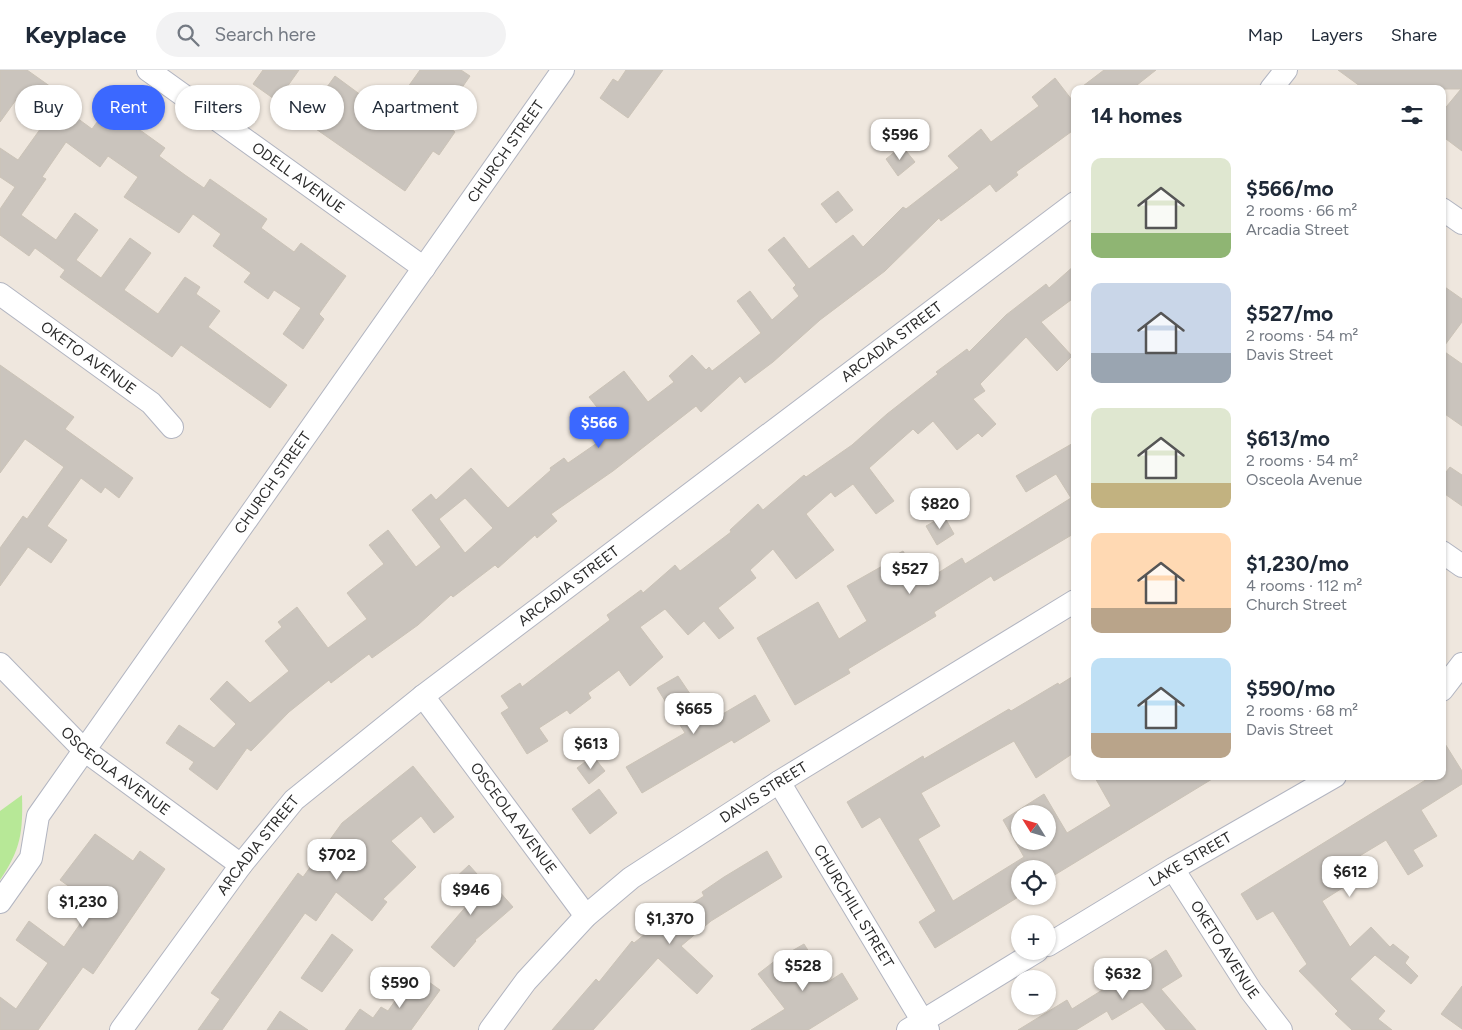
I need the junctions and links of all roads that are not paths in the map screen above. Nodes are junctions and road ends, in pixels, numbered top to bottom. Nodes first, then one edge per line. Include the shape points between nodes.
1 (148, 70) edge
2 (563, 70) edge
3 (1286, 70) edge
4 (1274, 85) edge
5 (1071, 206) edge
6 (1446, 212) edge
7 (1462, 223) edge
8 (424, 268) junction
9 (0, 294) edge
10 (172, 427) dead end
11 (1446, 555) edge
12 (1462, 566) edge
13 (1071, 603) edge
14 (0, 664) edge
15 (1462, 664) edge
16 (1446, 685) edge
17 (422, 696) junction
18 (84, 750) junction
19 (1327, 780) edge
20 (779, 782) junction
21 (242, 865) junction
22 (1173, 869) junction
23 (0, 902) edge
24 (586, 916) junction
25 (1056, 940) edge
26 (1023, 960) edge
27 (920, 1027) edge
28 (122, 1030) edge
29 (490, 1030) edge
30 (1281, 1030) edge

1 - 8 street, ODELL AVENUE
2 - 8 street, CHURCH STREET
3 - 4 street
5 - 17 street, ARCADIA STREET
6 - 7 street
8 - 18 street, CHURCH STREET
9 - 10 street, OKETO AVENUE via 151,403
11 - 12 street
13 - 20 street, DAVIS STREET
14 - 18 street, OSCEOLA AVENUE
15 - 16 street
17 - 21 street, ARCADIA STREET via 294,800
17 - 24 street, OSCEOLA AVENUE
18 - 21 street, OSCEOLA AVENUE
18 - 23 street, CHURCH STREET via 38,816 31,858
19 - 22 street, LAKE STREET
20 - 24 street, DAVIS STREET via 631,878
20 - 27 street, CHURCHILL STREET
21 - 28 street, ARCADIA STREET
22 - 25 street, LAKE STREET
22 - 30 street, OKETO AVENUE via 1251,991
24 - 29 street, DAVIS STREET via 526,980
26 - 27 street

